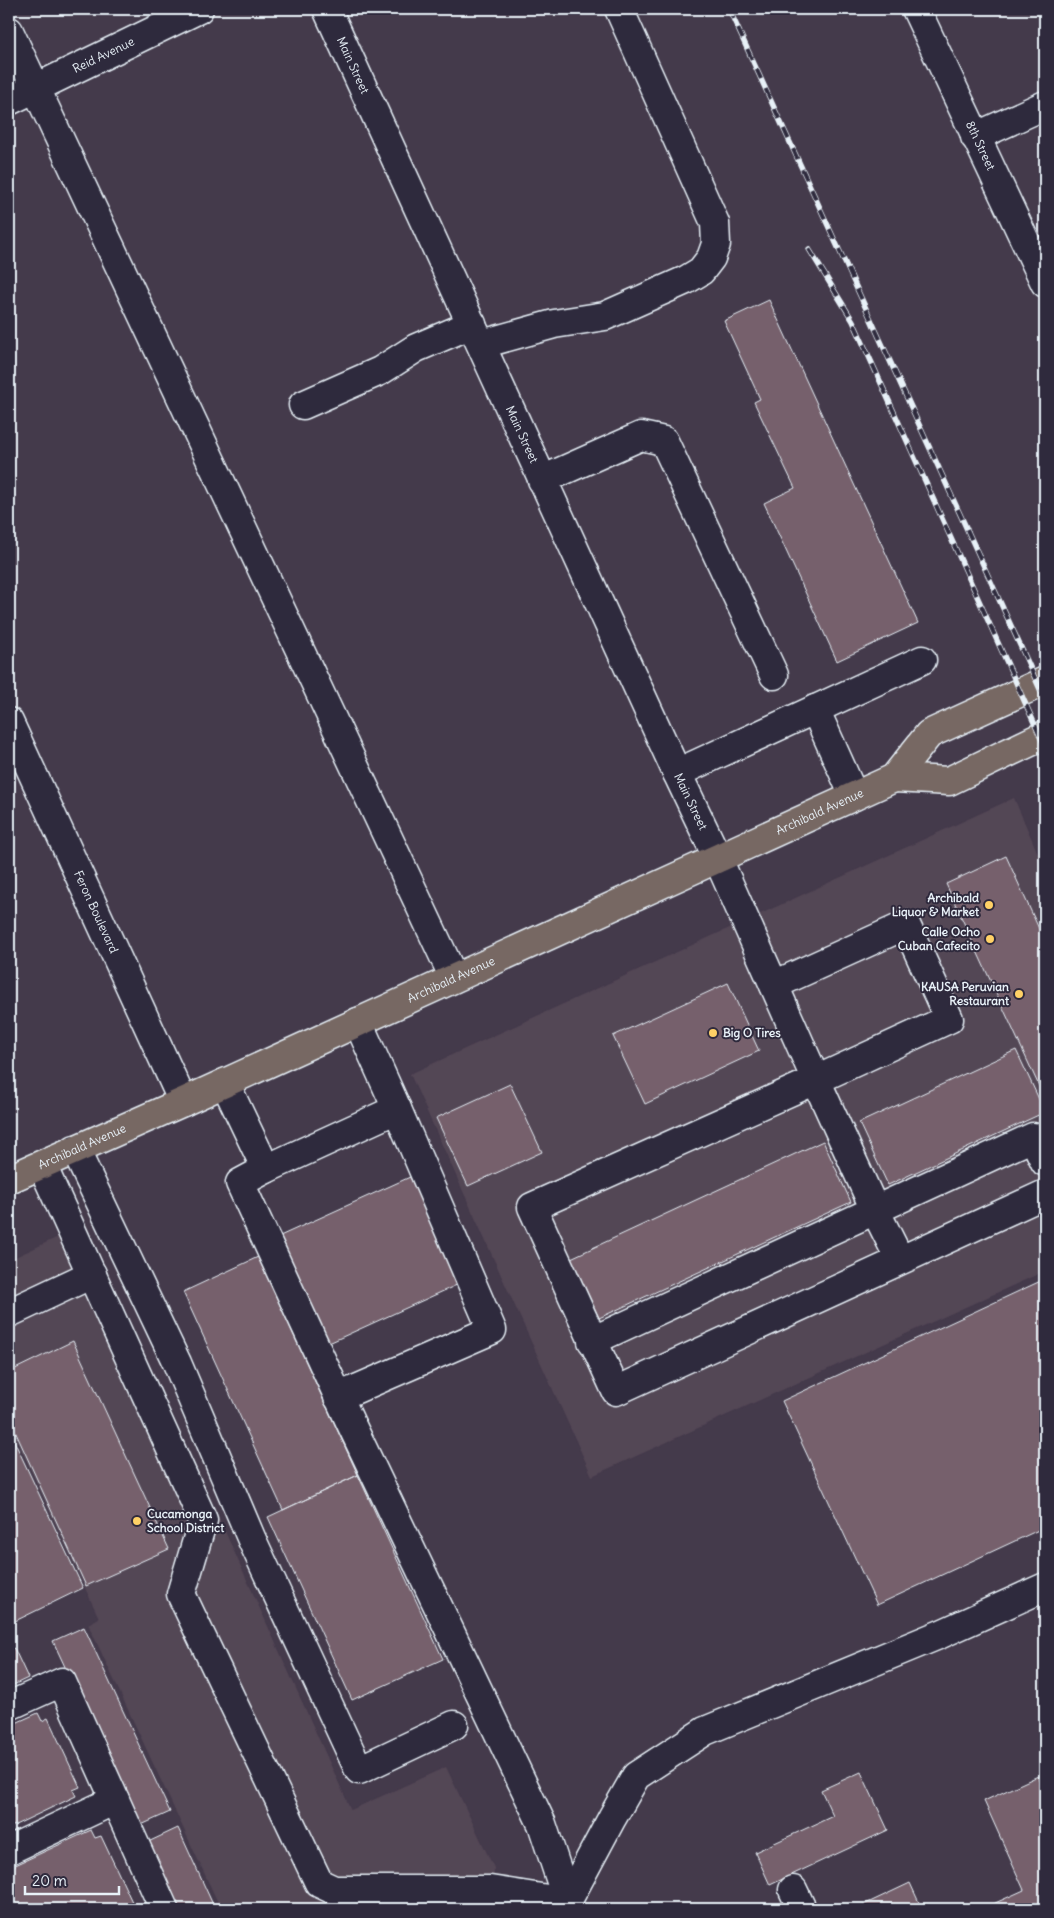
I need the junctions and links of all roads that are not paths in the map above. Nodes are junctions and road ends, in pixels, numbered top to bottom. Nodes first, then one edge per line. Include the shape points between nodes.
1 (199, 9) edge
2 (327, 9) edge
3 (619, 9) edge
4 (916, 9) edge
5 (9, 31) edge
6 (35, 89) junction
7 (9, 101) edge
8 (1045, 105) edge
9 (975, 137) junction
10 (1045, 283) edge
11 (477, 334) junction
12 (303, 405) dead end
13 (542, 480) junction
14 (922, 660) dead end
15 (774, 675) dead end
16 (1045, 682) edge
17 (815, 709) junction
18 (9, 722) edge
19 (1045, 735) edge
20 (677, 774) junction
21 (894, 778) junction
22 (854, 796) junction
23 (718, 859) junction
24 (454, 978) junction
25 (774, 985) junction
26 (358, 1022) junction
27 (816, 1080) junction
28 (225, 1083) junction
29 (183, 1102) junction
30 (397, 1110) junction
31 (75, 1149) junction
32 (1045, 1162) edge
33 (42, 1165) junction
34 (266, 1169) junction
35 (9, 1179) edge
36 (1045, 1194) edge
37 (874, 1210) junction
38 (900, 1260) junction
39 (92, 1274) junction
40 (9, 1313) edge
41 (592, 1341) junction
42 (338, 1397) junction
43 (1045, 1587) edge
44 (9, 1706) edge
45 (454, 1725) dead end
46 (115, 1800) junction
47 (9, 1850) edge
48 (569, 1906) edge
49 (164, 1909) edge

1 - 6 street, Reid Avenue
2 - 11 street, Main Street
3 - 11 street via 715,223 716,244 711,258 686,280 604,316
4 - 9 street, 8th Street
5 - 6 street
6 - 7 street, Reid Avenue
6 - 24 street
8 - 9 street
9 - 10 street, 8th Street
11 - 12 street via 416,348 380,371
11 - 13 street, Main Street
13 - 15 street via 641,436 664,441
13 - 20 street, Main Street
14 - 17 street
16 - 21 main road, Archibald Avenue via 929,734
17 - 20 street
17 - 22 street
18 - 29 street, Feron Boulevard
19 - 21 main road, Archibald Avenue via 950,781
20 - 23 street, Main Street
21 - 22 main road, Archibald Avenue
22 - 23 main road, Archibald Avenue
23 - 24 main road, Archibald Avenue
23 - 25 street, Main Street
24 - 26 main road, Archibald Avenue
25 - 27 street, Main Street
25 - 27 street via 906,925 949,1019
26 - 28 main road, Archibald Avenue
26 - 30 street
27 - 37 street, Main Street
27 - 41 street via 532,1207
28 - 29 main road, Archibald Avenue
28 - 34 street
29 - 31 main road, Archibald Avenue
30 - 34 street
30 - 42 street via 492,1330
31 - 33 main road, Archibald Avenue
31 - 45 street via 177,1363 252,1540 359,1770
32 - 37 street via 1033,1137
33 - 35 main road, Archibald Avenue
33 - 39 street
34 - 42 street via 240,1183
36 - 38 street
37 - 38 street, Main Street
37 - 41 street
38 - 41 street via 616,1391
39 - 40 street
39 - 48 street via 204,1520 181,1594 319,1883 334,1890 490,1890
42 - 48 street via 542,1824
43 - 48 street via 941,1634 705,1731 636,1776
44 - 46 street via 62,1682
46 - 47 street
46 - 49 street

